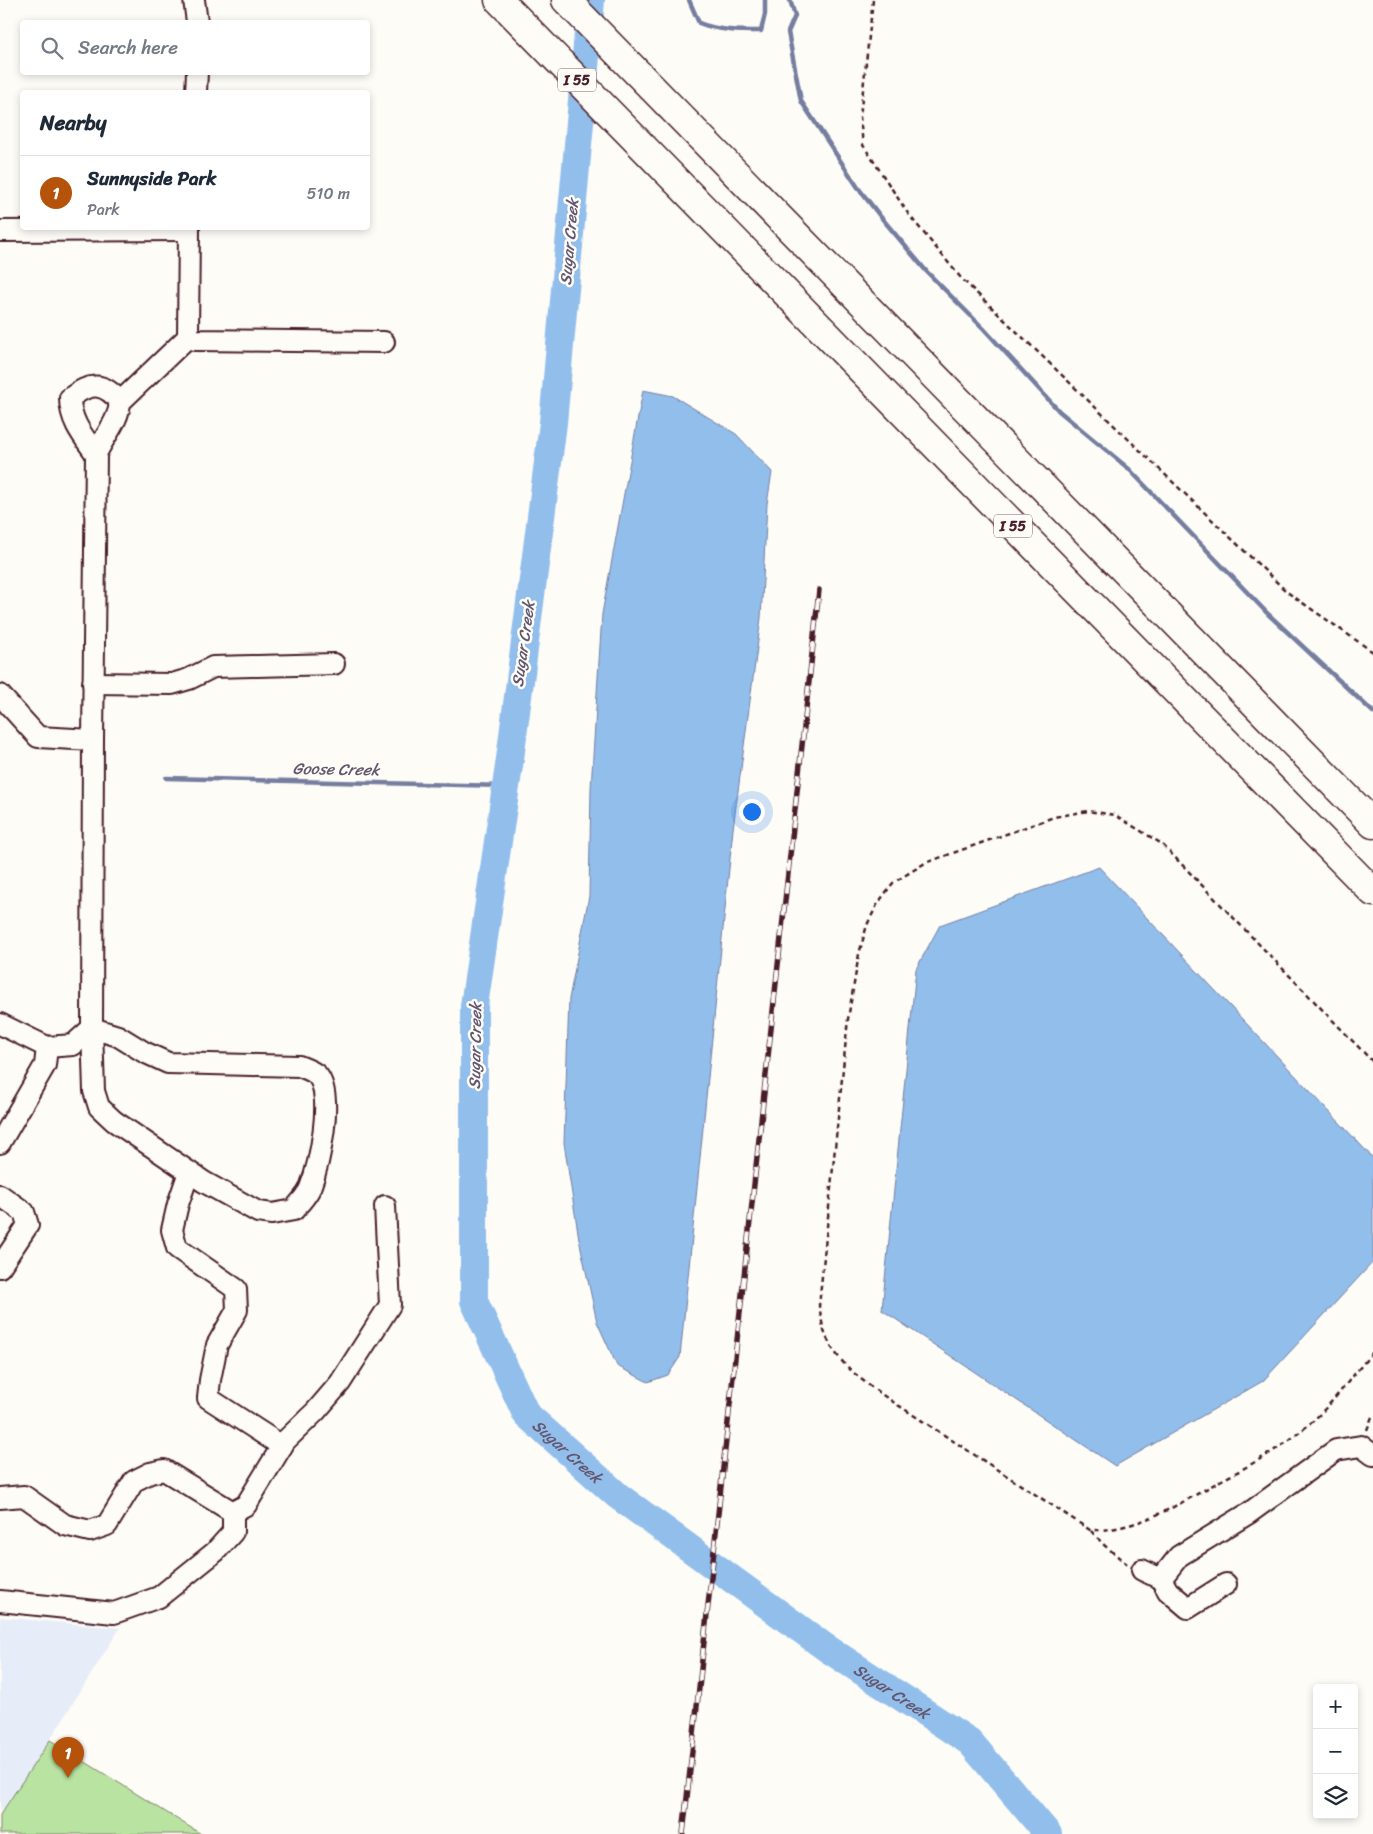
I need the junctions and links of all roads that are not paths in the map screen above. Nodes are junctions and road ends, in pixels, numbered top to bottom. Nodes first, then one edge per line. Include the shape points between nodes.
1 (194, 0) edge
2 (499, 0) edge
3 (566, 0) edge
4 (197, 20) edge
5 (197, 75) edge
6 (196, 90) edge
7 (94, 230) edge
8 (189, 230) edge
9 (0, 231) edge
10 (188, 337) junction
11 (384, 342) dead end
12 (120, 402) junction
13 (96, 454) junction
14 (334, 664) dead end
15 (93, 683) junction
16 (0, 695) edge
17 (93, 740) junction
18 (1373, 824) edge
19 (1373, 892) edge
20 (0, 1024) edge
21 (92, 1028) junction
22 (47, 1047) junction
23 (0, 1143) edge
24 (190, 1172) junction
25 (0, 1195) edge
26 (385, 1206) dead end
27 (0, 1267) edge
28 (282, 1446) junction
29 (1373, 1455) edge
30 (0, 1498) edge
31 (233, 1512) junction
32 (1142, 1570) road end
33 (1162, 1579) junction
34 (1226, 1584) dead end
35 (0, 1601) edge

1 - 4 lane
2 - 19 highway, I 55
3 - 18 highway
5 - 6 lane
7 - 9 lane
8 - 10 lane
10 - 11 lane via 195,340
10 - 12 lane
12 - 13 lane via 114,422
12 - 13 lane via 111,391 93,386 82,388 70,398 77,427
13 - 15 lane
14 - 15 lane via 214,667 189,680 172,684
15 - 17 lane
16 - 17 lane via 38,737
17 - 21 lane
20 - 22 lane
21 - 22 lane via 73,1045
21 - 24 lane via 94,1092 99,1107 114,1121
21 - 24 lane via 118,1036 168,1063 299,1066 316,1074 322,1086 326,1110 322,1145 309,1190 294,1210 272,1214 258,1212
22 - 23 lane via 45,1065
24 - 28 lane via 172,1230 177,1248 236,1289 237,1310 217,1345 208,1398
25 - 27 lane via 24,1212 28,1225
26 - 28 lane via 390,1305 340,1383
28 - 31 lane via 246,1505
29 - 33 lane via 1362,1446 1336,1450 1249,1514 1179,1556
30 - 31 lane via 24,1496 65,1525 90,1531 107,1525 134,1481 164,1470
31 - 35 lane via 233,1532 215,1552 159,1596 114,1613
32 - 33 lane
33 - 34 lane via 1168,1591 1188,1608

